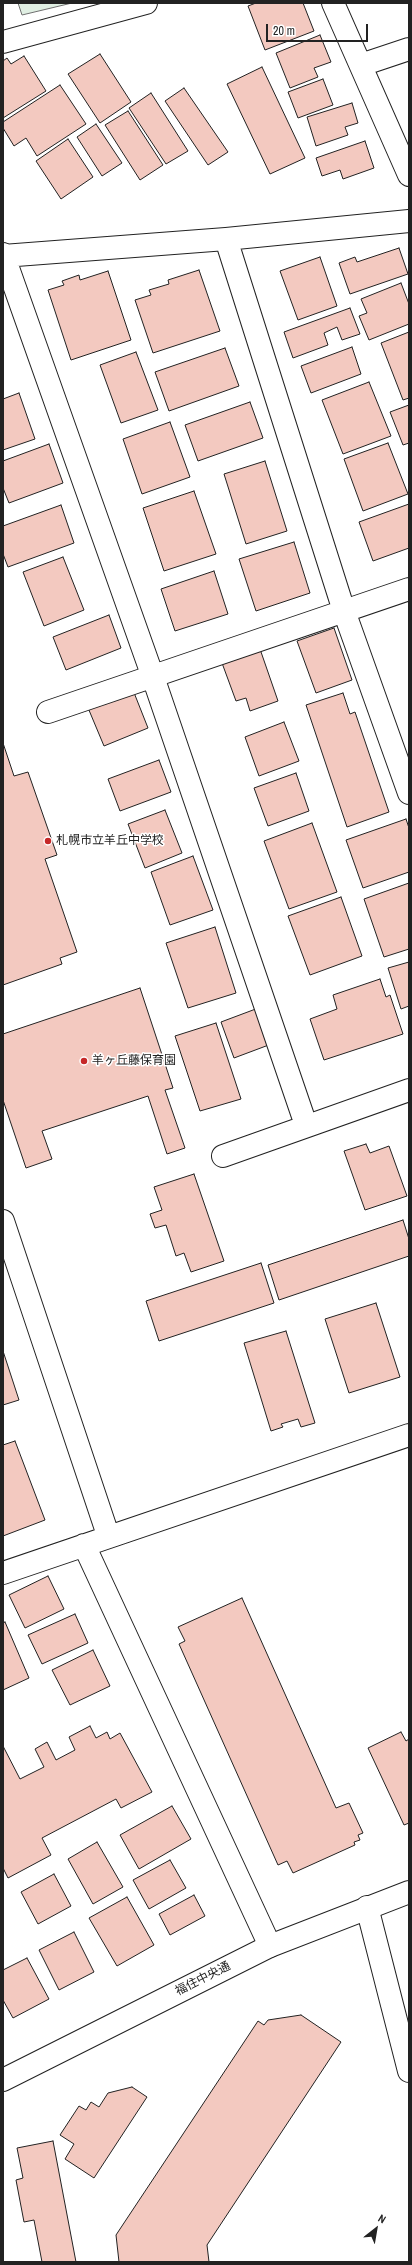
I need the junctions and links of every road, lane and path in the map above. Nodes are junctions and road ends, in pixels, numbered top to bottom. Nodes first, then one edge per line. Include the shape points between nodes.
1 (146, 3) edge
2 (333, 3) edge
3 (3, 42) edge
4 (409, 49) edge
5 (361, 65) junction
6 (409, 175) edge
7 (409, 221) edge
8 (226, 239) junction
9 (4, 255) edge
10 (409, 589) edge
11 (344, 611) junction
12 (153, 677) junction
13 (48, 712) dead end
14 (409, 793) edge
15 (409, 1090) edge
16 (306, 1125) junction
17 (223, 1156) dead end
18 (3, 1221) edge
19 (409, 1435) edge
20 (108, 1535) junction
21 (84, 1545) junction
22 (3, 1572) edge
23 (409, 1892) edge
24 (367, 1907) junction
25 (270, 1946) junction
26 (409, 2071) edge
27 (3, 2080) edge

1 - 3 street
2 - 5 street
4 - 5 street
5 - 6 street
7 - 8 street
8 - 9 street
8 - 11 street
9 - 12 street
10 - 11 street
11 - 12 street
11 - 14 street
12 - 13 street
12 - 16 street
15 - 16 street
16 - 17 street
18 - 20 street
19 - 20 street
20 - 21 street
21 - 22 street
21 - 25 street
23 - 24 street, 福住中央通
24 - 25 street, 福住中央通
24 - 26 street
25 - 27 street, 福住中央通

